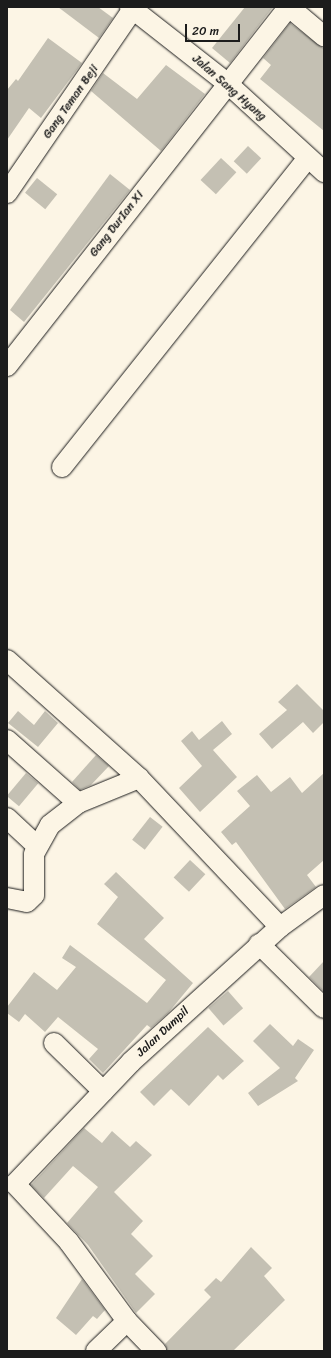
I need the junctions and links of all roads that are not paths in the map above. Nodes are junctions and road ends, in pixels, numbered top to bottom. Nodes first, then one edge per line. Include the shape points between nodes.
1 (132, 8) edge
2 (291, 9) edge
3 (324, 36) edge
4 (227, 83) junction
5 (308, 158) junction
6 (324, 172) edge
7 (7, 193) edge
8 (7, 366) edge
9 (62, 467) dead end
10 (7, 660) edge
11 (7, 740) edge
12 (139, 778) junction
13 (78, 803) junction
14 (7, 818) edge
15 (36, 845) junction
16 (324, 896) edge
17 (7, 898) edge
18 (280, 927) junction
19 (259, 944) junction
20 (324, 1008) edge
21 (54, 1043) dead end
22 (103, 1090) junction
23 (11, 1185) edge
24 (127, 1321) junction
25 (96, 1351) edge
26 (156, 1351) edge

1 - 4 street, Jalan Sang Hyang
1 - 7 street, Gang Teman Beji
2 - 3 street
2 - 4 street, Gang DurIan XI
4 - 5 street, Jalan Sang Hyang
4 - 8 street, Gang DurIan XI
5 - 6 street, Jalan Sang Hyang
5 - 9 street
10 - 12 street
11 - 13 street
12 - 13 street
12 - 18 street
13 - 15 street via 50,826
14 - 15 street
15 - 17 street via 34,895 27,902
16 - 18 street, Jalan Dumpil
18 - 19 street, Jalan Dumpil
19 - 20 street
19 - 22 street, Jalan Dumpil
21 - 22 street
22 - 23 street, Jalan Dumpil
23 - 24 street via 69,1242
24 - 25 street
24 - 26 street

